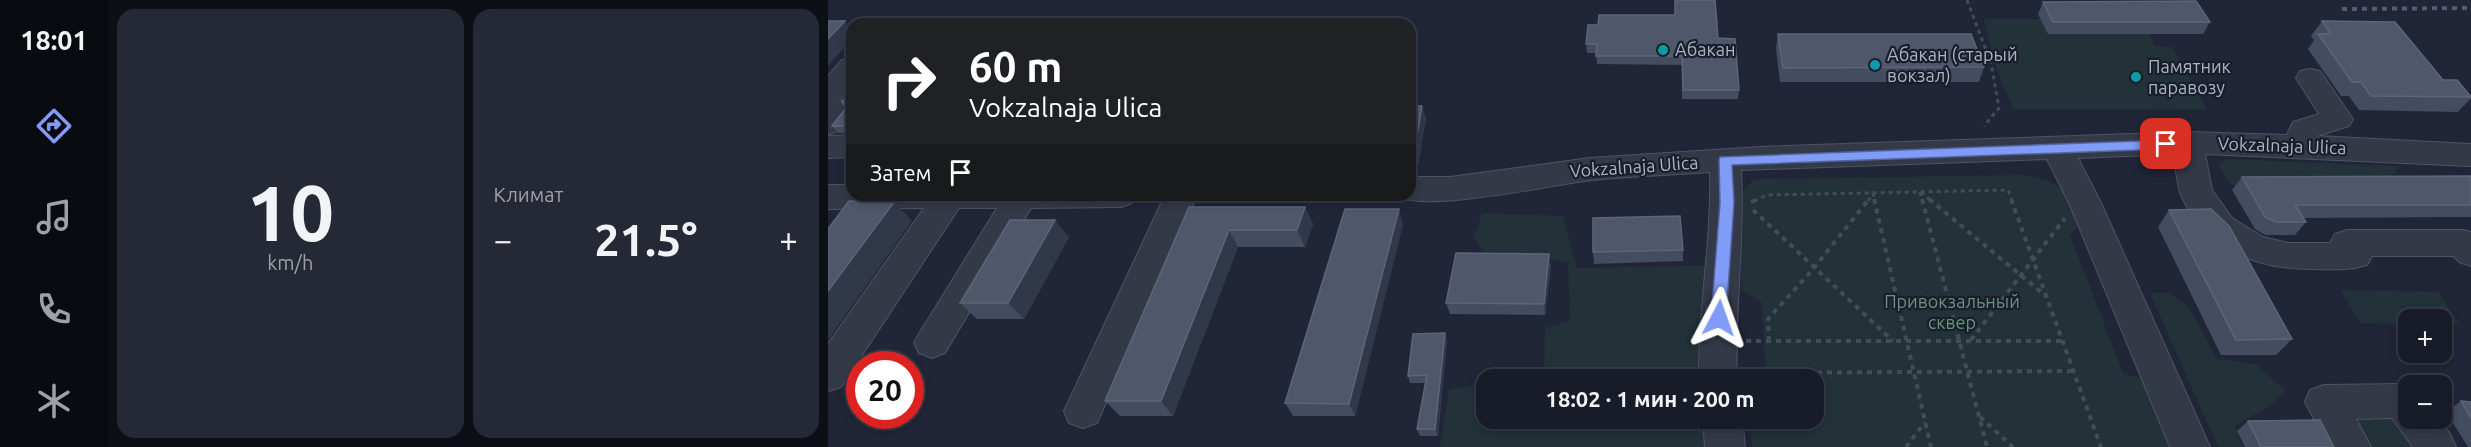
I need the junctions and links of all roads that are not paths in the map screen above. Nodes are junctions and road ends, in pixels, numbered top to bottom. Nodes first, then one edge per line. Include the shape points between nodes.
1 (846, 73) edge
2 (2310, 78) dead end
3 (828, 94) edge
4 (828, 106) edge
5 (828, 124) edge
6 (2188, 143) junction
7 (2298, 146) junction
8 (828, 147) edge
9 (846, 147) edge
10 (2058, 149) junction
11 (2471, 155) edge
12 (1725, 160) junction
13 (1416, 189) edge
14 (844, 191) edge
15 (966, 201) edge
16 (1024, 201) edge
17 (1178, 201) edge
18 (834, 230) edge
19 (2471, 253) edge
20 (932, 342) dead end
21 (1718, 364) edge
22 (828, 375) edge
23 (2398, 401) edge
24 (1083, 411) dead end
25 (1723, 429) edge
26 (2423, 429) edge
27 (1725, 447) edge
28 (2190, 447) edge
29 (2350, 447) edge
30 (2436, 447) edge

1 - 3 street
2 - 7 street via 2338,118 2304,129
4 - 5 street via 836,114
6 - 7 street, Vokzalnaja Ulica
6 - 10 street, Vokzalnaja Ulica
6 - 19 street via 2196,193 2220,227 2254,249 2288,256 2355,256 2347,243 2463,243
7 - 11 street, Vokzalnaja Ulica
8 - 9 street
10 - 12 street, Vokzalnaja Ulica
10 - 28 street
12 - 13 street, Vokzalnaja Ulica via 1590,169 1450,189
12 - 21 street via 1727,203
14 - 18 street
15 - 22 street
16 - 20 street
17 - 24 street
23 - 29 street via 2324,402
25 - 27 street
26 - 30 street

